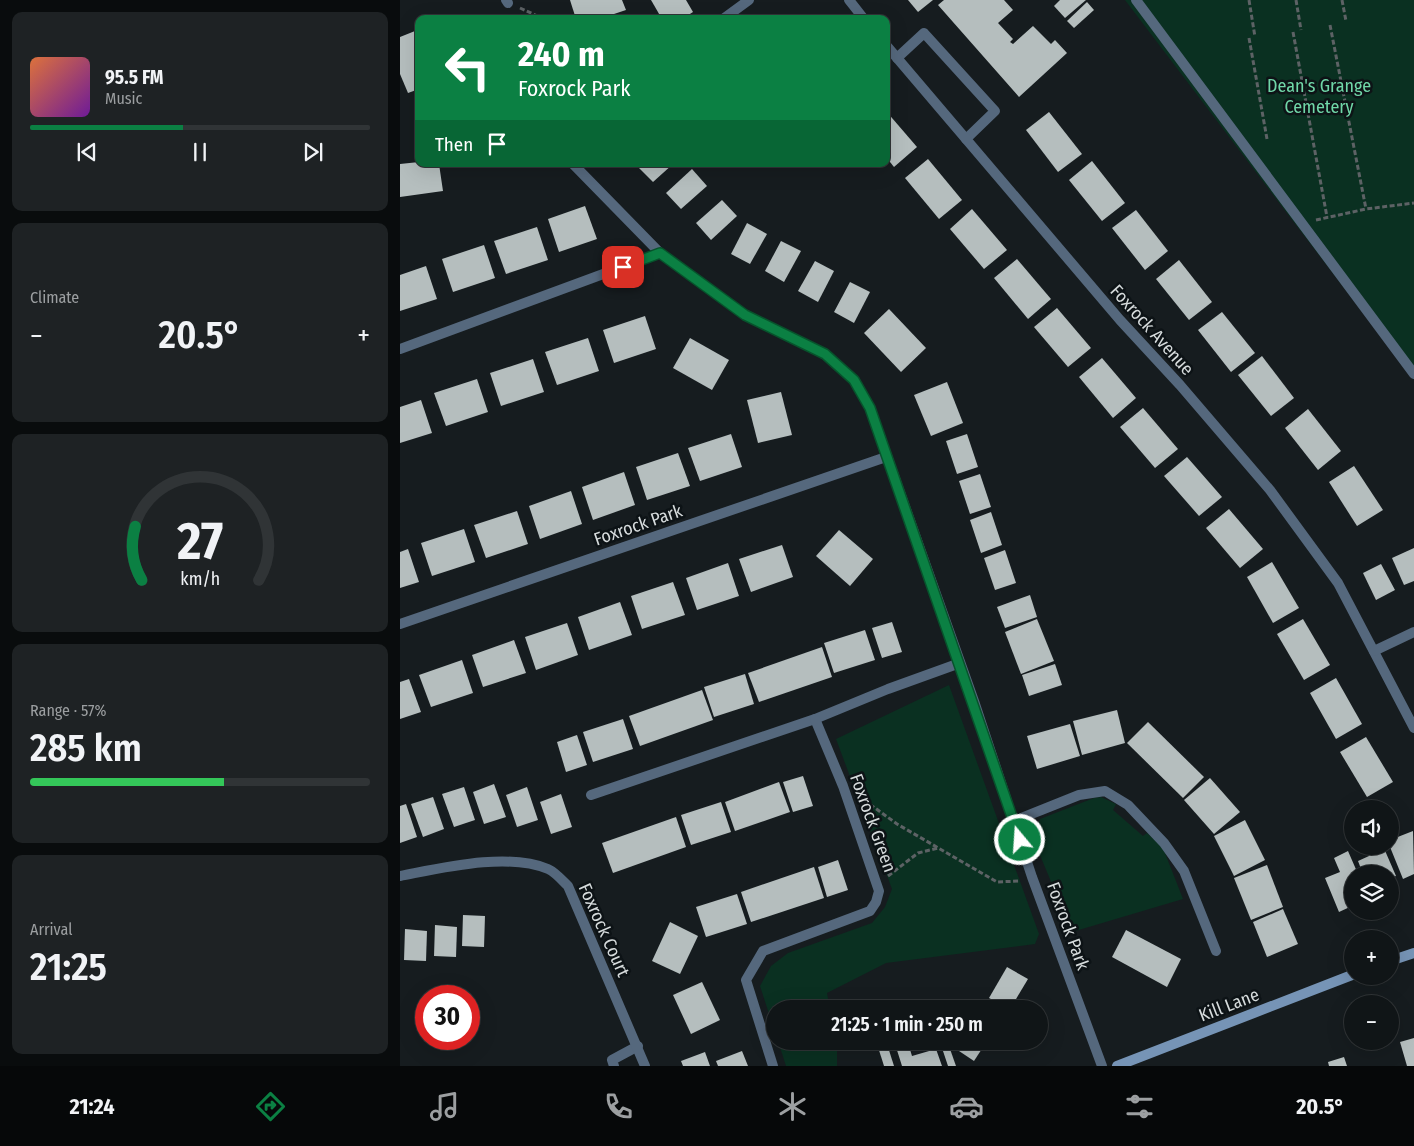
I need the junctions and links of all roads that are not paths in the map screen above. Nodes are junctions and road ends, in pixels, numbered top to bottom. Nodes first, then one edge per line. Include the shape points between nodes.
1 (749, 0) edge
2 (849, 0) edge
3 (1136, 0) edge
4 (728, 15) edge
5 (861, 15) edge
6 (890, 50) edge
7 (897, 58) junction
8 (966, 139) junction
9 (576, 167) edge
10 (660, 253) junction
11 (400, 349) edge
12 (1414, 374) edge
13 (886, 457) junction
14 (400, 624) edge
15 (1414, 632) edge
16 (1374, 651) junction
17 (960, 663) junction
18 (815, 719) junction
19 (1414, 728) edge
20 (591, 795) dead end
21 (1014, 821) junction
22 (400, 876) edge
23 (1216, 951) dead end
24 (1414, 953) edge
25 (1399, 958) edge
26 (1344, 978) edge
27 (638, 1046) junction
28 (614, 1066) edge
29 (645, 1066) edge
30 (773, 1066) edge
31 (1102, 1066) edge
32 (1117, 1066) edge

1 - 4 street
2 - 5 street
3 - 12 street
6 - 7 street, Foxrock Avenue
7 - 8 street, Foxrock Avenue
7 - 8 street via 924,33 995,111
8 - 16 street, Foxrock Avenue via 1270,490 1338,583
9 - 10 street, Foxrock Park
10 - 11 street
10 - 13 street, Foxrock Park via 745,315 825,354 854,380 870,408
13 - 14 street, Foxrock Park
13 - 17 street, Foxrock Park
15 - 16 street
16 - 19 street, Foxrock Avenue
17 - 18 street
17 - 21 street, Foxrock Park
18 - 20 street
18 - 30 street, Foxrock Green via 879,885 876,902 870,911 763,951 753,965 746,980
21 - 23 street via 1079,795 1097,792 1106,791 1128,805 1164,843 1184,871
21 - 31 street, Foxrock Park
22 - 27 street, Foxrock Court via 460,864 522,862 550,869 568,886
24 - 25 main road
26 - 32 main road, Kill Lane
27 - 28 street via 612,1060
27 - 29 street, Foxrock Court

